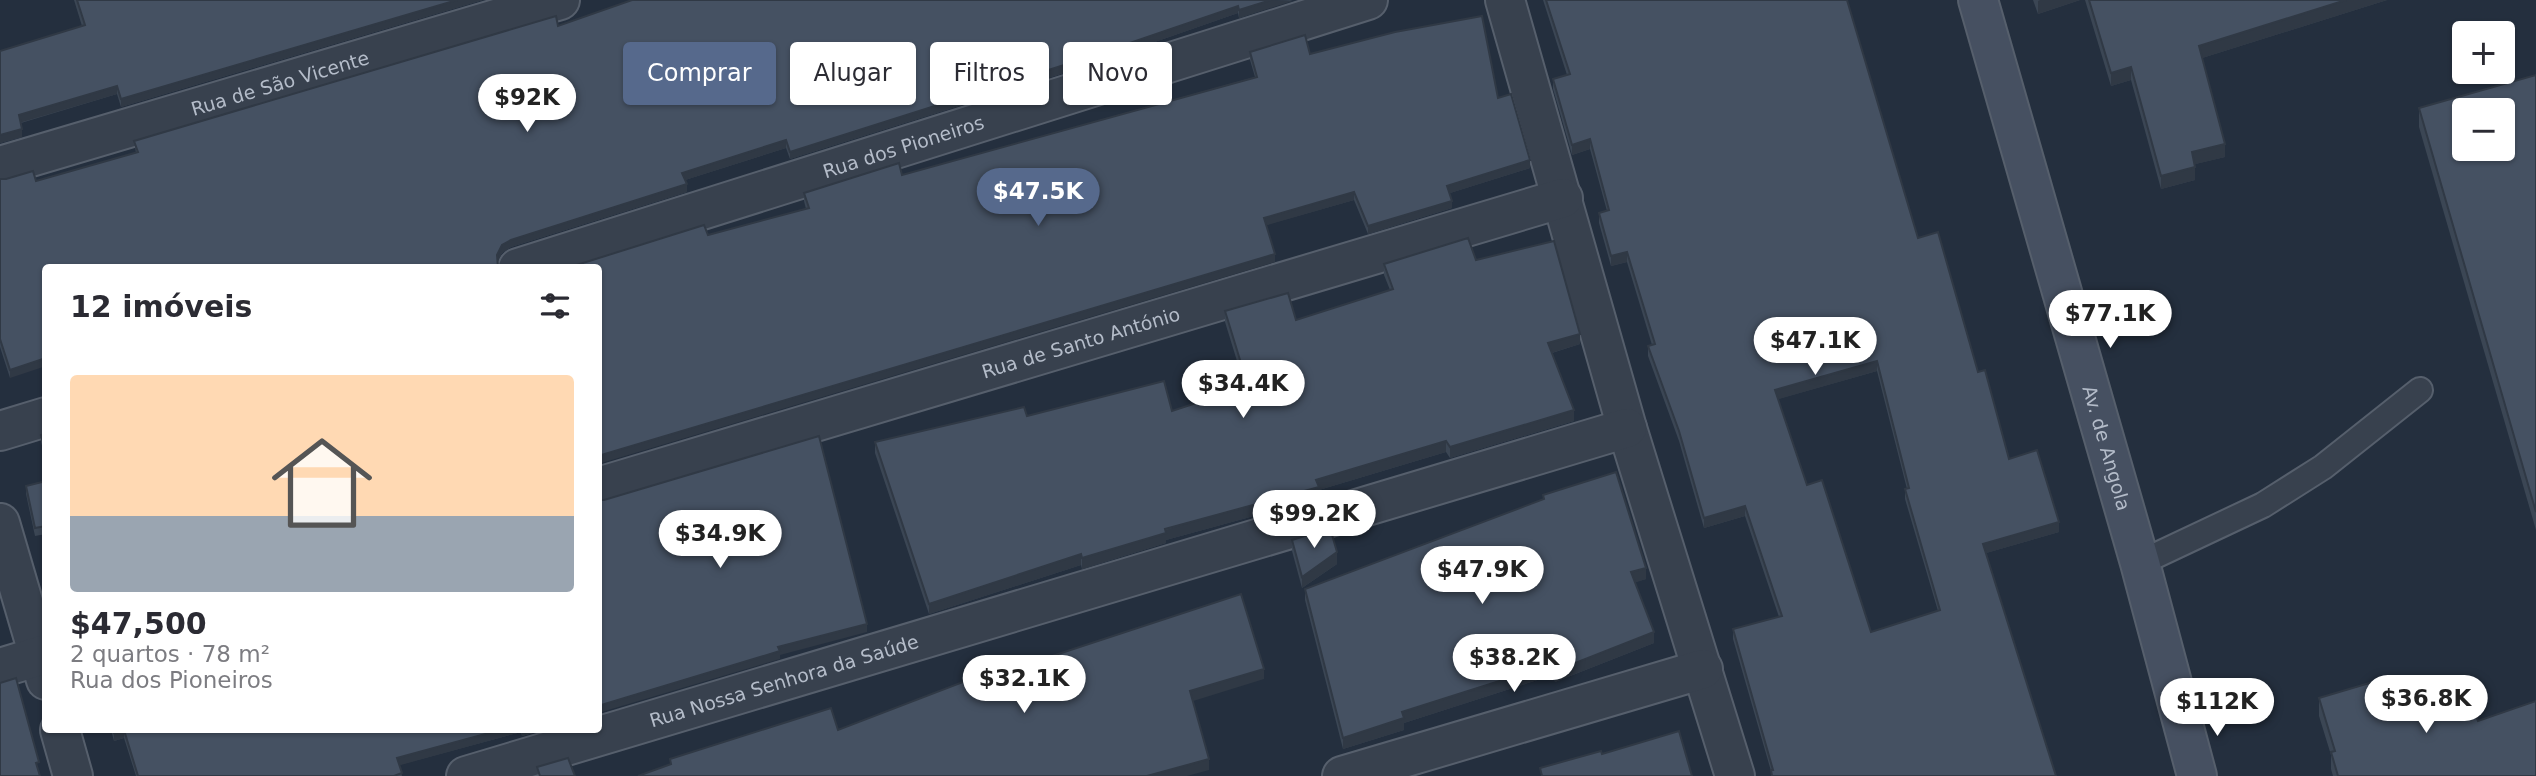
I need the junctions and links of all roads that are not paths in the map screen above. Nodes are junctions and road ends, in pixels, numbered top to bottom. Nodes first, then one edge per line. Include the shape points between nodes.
1 (560, 0) edge
2 (1368, 0) edge
3 (1505, 0) edge
4 (1978, 0) edge
5 (0, 166) edge
6 (1563, 198) junction
7 (532, 264) edge
8 (2420, 390) dead end
9 (42, 418) edge
10 (1627, 428) junction
11 (0, 431) edge
12 (602, 487) edge
13 (0, 523) edge
14 (2140, 563) junction
15 (42, 660) edge
16 (42, 663) edge
17 (0, 668) edge
18 (1703, 668) junction
19 (61, 733) edge
20 (73, 776) edge
21 (466, 776) edge
22 (1342, 776) edge
23 (1735, 776) edge
24 (2197, 776) edge

1 - 5 street, Rua de São Vicente
2 - 7 street, Rua dos Pioneiros
3 - 6 street
4 - 14 main road, Av. de Angola
6 - 10 street
6 - 12 street, Rua de Santo António
8 - 14 lane via 2323,467 2263,505
9 - 11 street
10 - 18 street
10 - 21 street, Rua Nossa Senhora da Saúde
13 - 15 street
14 - 24 main road, Av. de Angola
16 - 17 street
18 - 22 street
18 - 23 street
19 - 20 street

